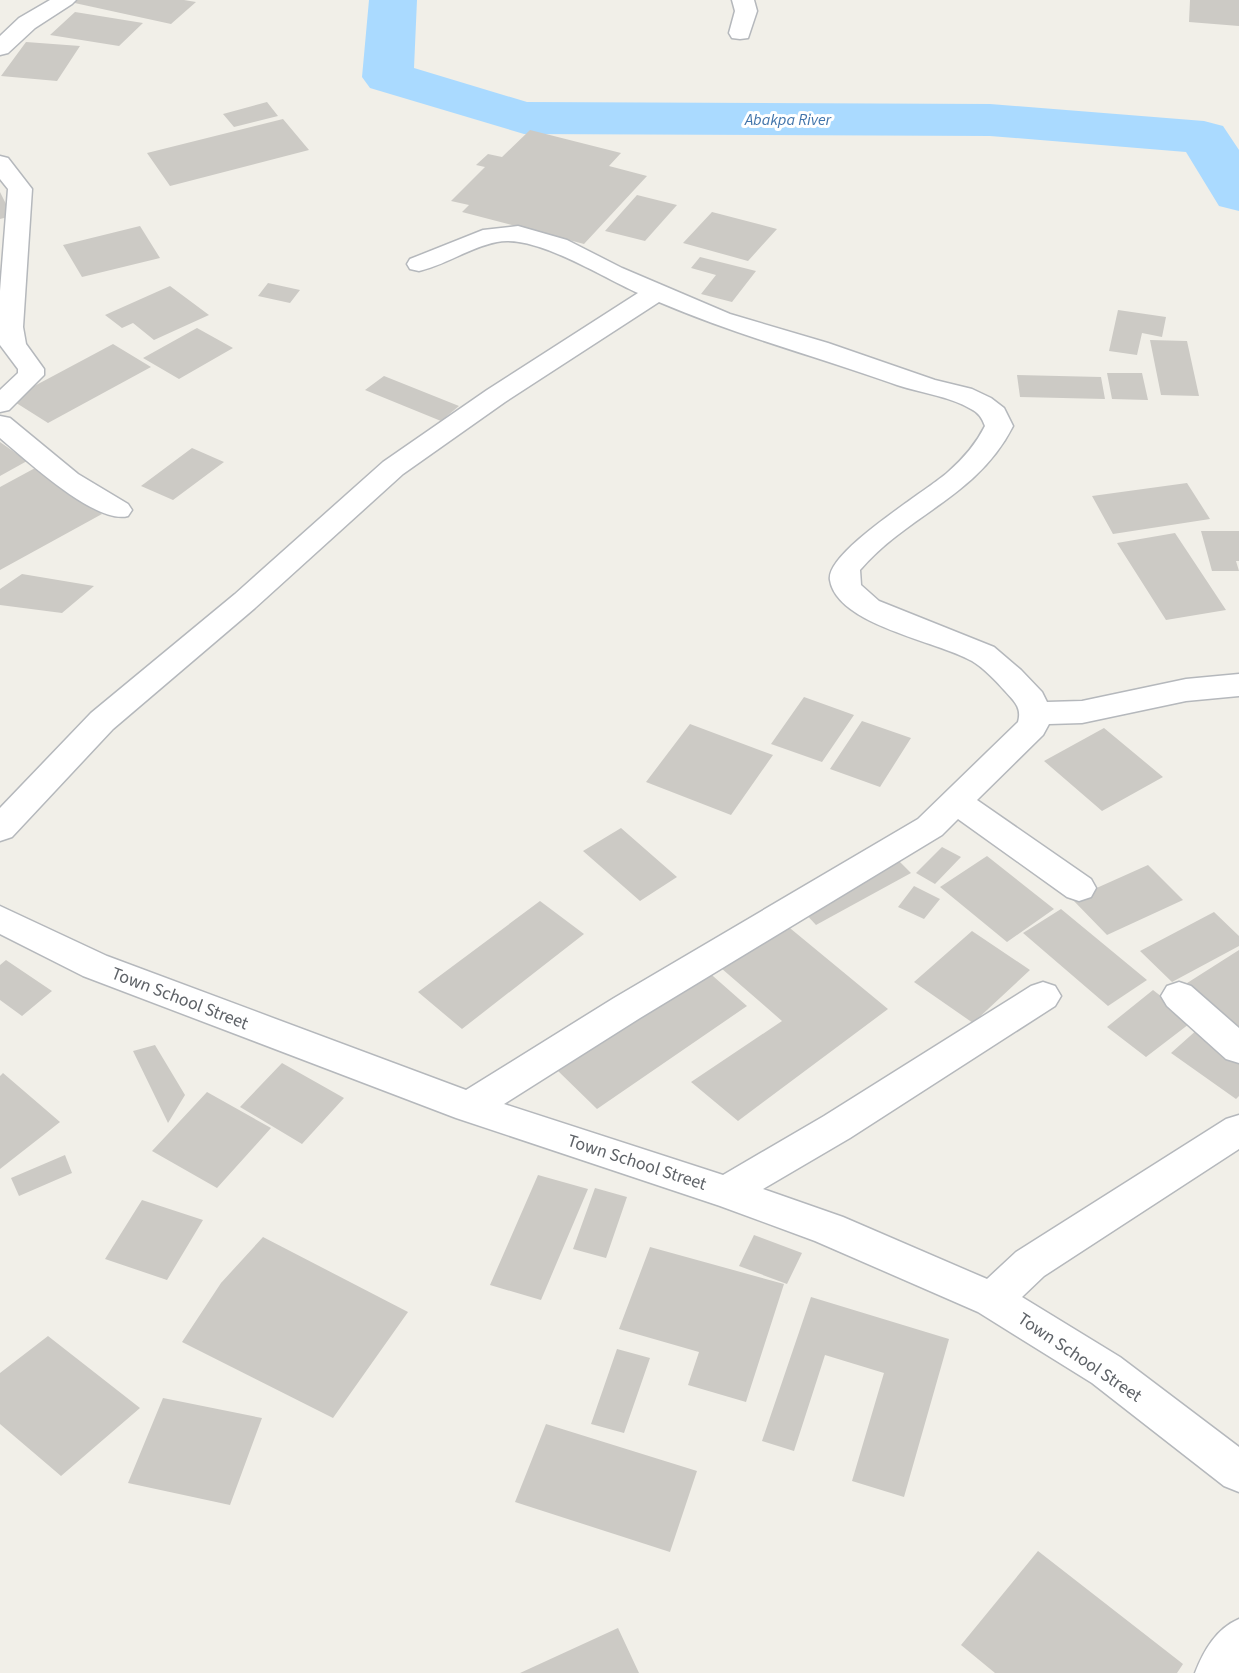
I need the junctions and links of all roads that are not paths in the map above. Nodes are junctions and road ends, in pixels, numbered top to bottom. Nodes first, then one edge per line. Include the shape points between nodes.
1 (65, 0) edge
2 (743, 0) edge
3 (0, 16) edge
4 (27, 23) junction
5 (740, 33) dead end
6 (0, 48) edge
7 (0, 163) edge
8 (419, 264) dead end
9 (657, 292) junction
10 (0, 404) edge
11 (0, 424) edge
12 (118, 510) dead end
13 (1239, 685) edge
14 (1036, 713) junction
15 (957, 802) junction
16 (0, 829) edge
17 (1079, 888) dead end
18 (1, 922) edge
19 (1043, 996) dead end
20 (1179, 996) dead end
21 (1239, 1049) edge
22 (469, 1107) junction
23 (1239, 1130) edge
24 (726, 1191) junction
25 (992, 1300) junction
26 (1239, 1472) edge
27 (1239, 1641) edge
28 (1217, 1673) edge

1 - 4 street
2 - 5 street via 746,12
3 - 4 street
4 - 6 street
7 - 10 street via 20,189 10,327 13,345 31,369 31,375
8 - 9 street via 492,235 518,233 558,245
9 - 14 street via 751,330 963,395 994,414 999,426 982,455 958,478 872,541 850,563 844,574 845,584 854,598 868,608 983,654 1031,700
9 - 16 street via 393,468 245,601 102,721
11 - 12 street via 68,480
13 - 14 street via 1185,690 1090,711
14 - 15 street via 1032,727
15 - 17 street
15 - 22 street via 930,827
18 - 22 street, Town School Street via 95,966
19 - 24 street
20 - 21 street
22 - 24 street, Town School Street
23 - 25 street via 1030,1264
24 - 25 street, Town School Street via 829,1229
25 - 26 street, Town School Street via 1106,1370
27 - 28 street

